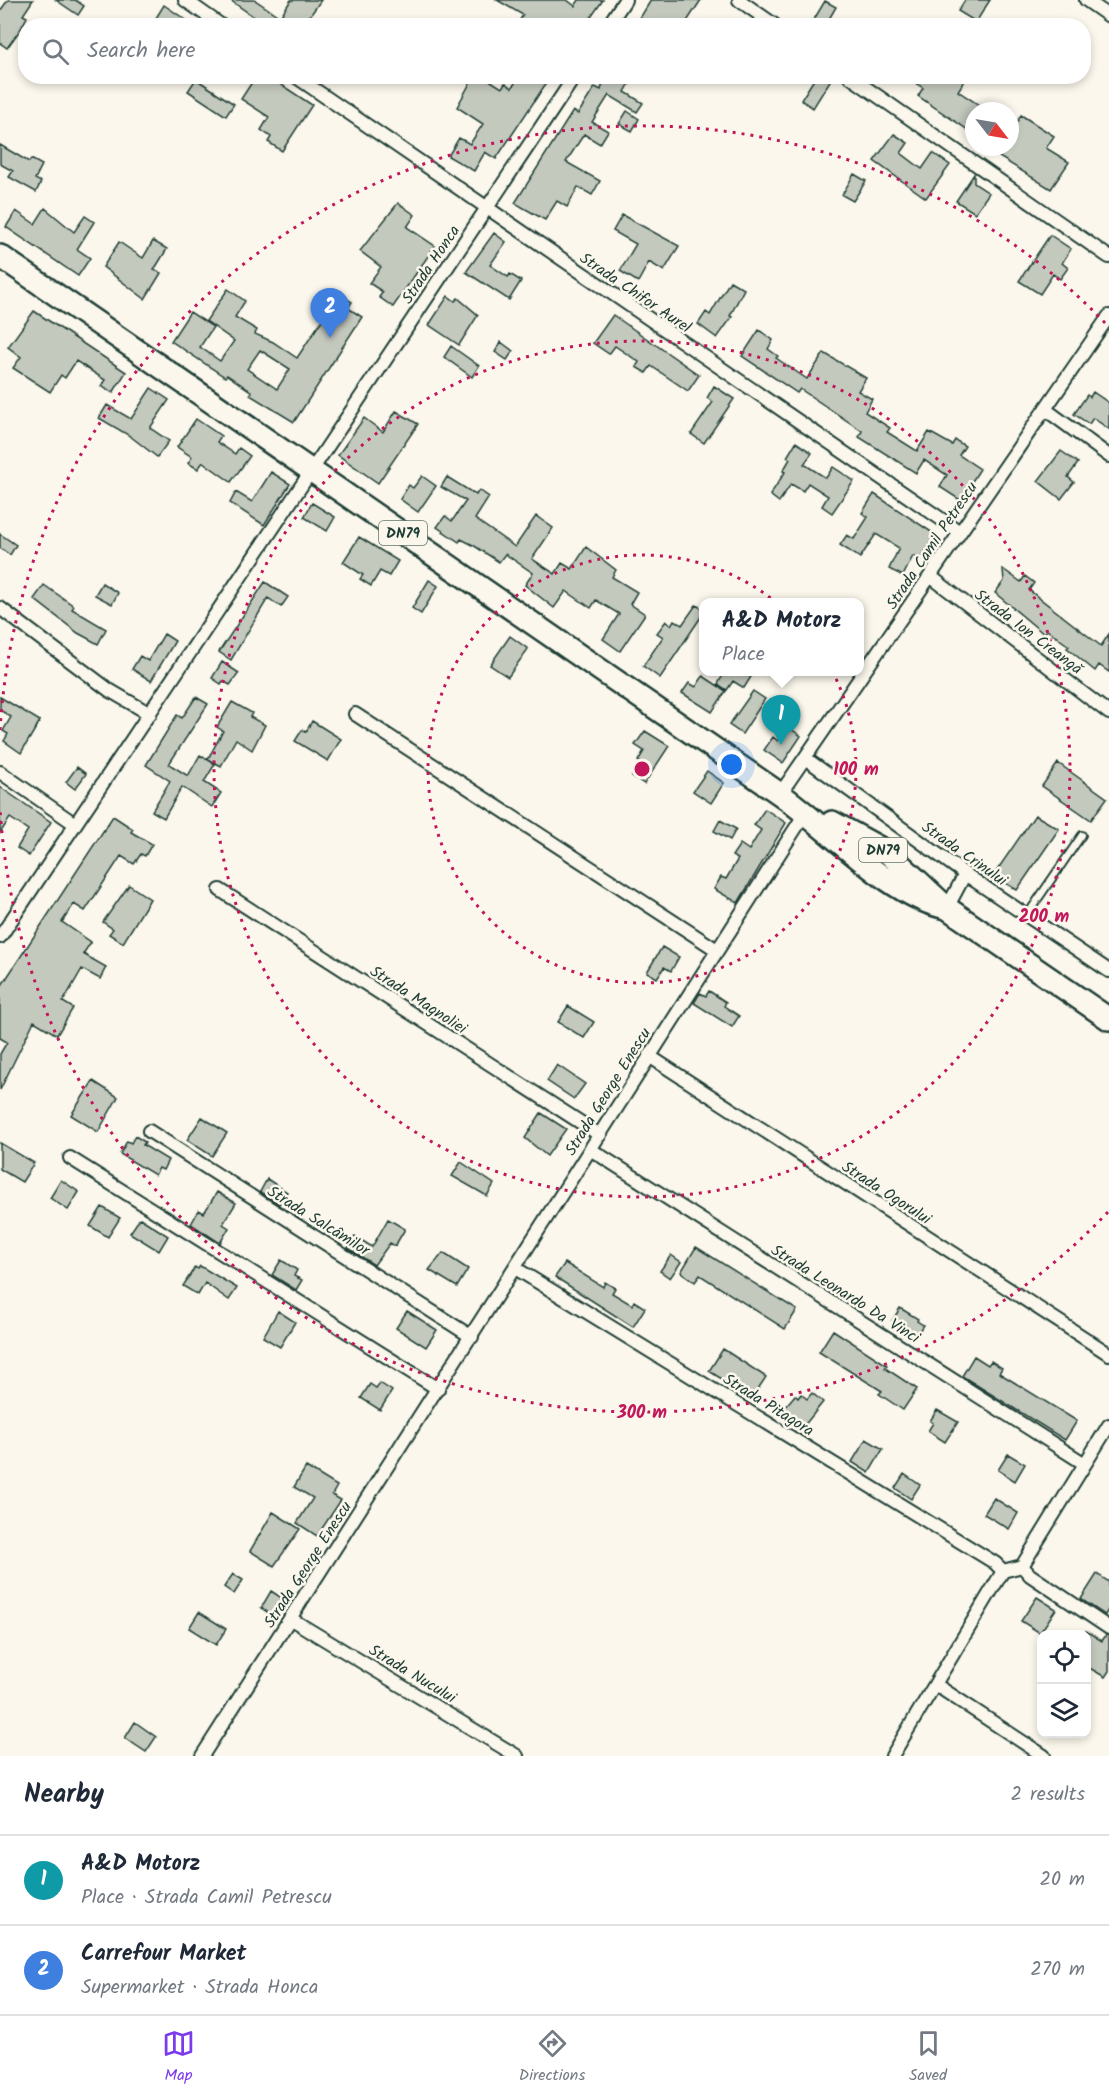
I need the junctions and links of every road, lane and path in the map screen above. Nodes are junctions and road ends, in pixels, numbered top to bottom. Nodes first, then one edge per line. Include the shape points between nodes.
1 (185, 0) edge
2 (625, 0) edge
3 (739, 0) edge
4 (1086, 0) edge
5 (1109, 16) edge
6 (211, 18) edge
7 (613, 18) edge
8 (765, 18) edge
9 (306, 84) edge
10 (570, 84) edge
11 (860, 84) edge
12 (487, 210) junction
13 (0, 256) edge
14 (1109, 257) edge
15 (1109, 316) edge
16 (1045, 409) junction
17 (1109, 456) edge
18 (311, 470) junction
19 (960, 532) junction
20 (930, 576) junction
21 (0, 608) edge
22 (864, 673) edge
23 (862, 676) edge
24 (1109, 712) edge
25 (150, 714) junction
26 (355, 714) dead end
27 (806, 758) junction
28 (0, 772) edge
29 (780, 794) junction
30 (806, 812) junction
31 (75, 824) junction
32 (1082, 835) dead end
33 (965, 874) junction
34 (220, 890) dead end
35 (947, 908) junction
36 (1027, 915) junction
37 (0, 937) edge
38 (717, 950) junction
39 (1109, 971) edge
40 (1109, 1019) edge
41 (649, 1056) junction
42 (149, 1131) dead end
43 (600, 1135) junction
44 (590, 1149) junction
45 (70, 1158) dead end
46 (515, 1268) junction
47 (472, 1337) junction
48 (1109, 1353) edge
49 (438, 1389) junction
50 (1109, 1425) edge
51 (1085, 1464) junction
52 (1022, 1566) junction
53 (1003, 1571) junction
54 (291, 1619) junction
55 (1109, 1628) edge
56 (936, 1685) junction
57 (202, 1756) edge
58 (517, 1756) edge
59 (892, 1756) edge
60 (1044, 1756) edge

1 - 6 street
2 - 7 street
3 - 8 street
4 - 5 street
9 - 12 street, Strada Chifor Aurel
10 - 12 street, Strada Honca
11 - 14 street
12 - 18 street, Strada Honca
12 - 19 street, Strada Chifor Aurel
13 - 18 highway, DN79
15 - 16 street, Strada Camil Petrescu
16 - 17 street
16 - 19 street, Strada Camil Petrescu
18 - 25 street, Strada Honca
18 - 29 highway, DN79
19 - 20 street, Strada Camil Petrescu
20 - 22 street, Strada Camil Petrescu
20 - 24 street, Strada Ion Creangă
21 - 25 street via 109,690
23 - 27 street, Strada Camil Petrescu
25 - 31 street, Strada Honca
26 - 38 street
27 - 29 street, Strada Camil Petrescu
27 - 33 street, Strada Crinului
28 - 31 street
29 - 30 highway, DN79
30 - 35 highway, DN79 via 898,886
30 - 38 street, Strada George Enescu
31 - 37 street, Strada Honca
32 - 36 lane
33 - 35 street
33 - 36 street, Strada Crinului
34 - 43 street, Strada Magnoliei
35 - 40 highway, DN79
36 - 39 street, Strada Crinului
38 - 41 street, Strada George Enescu
41 - 43 street, Strada George Enescu
41 - 48 street, Strada Ogorului
42 - 47 street, Strada Salcâmilor
43 - 44 street, Strada George Enescu
44 - 46 street, Strada George Enescu
44 - 51 street, Strada Leonardo Da Vinci
45 - 49 street
46 - 47 street, Strada George Enescu
46 - 53 street, Strada Pitagora
47 - 49 street, Strada George Enescu
49 - 54 street, Strada George Enescu
50 - 51 street
51 - 52 street
52 - 53 street
52 - 55 street
53 - 56 street
54 - 57 street, Strada George Enescu
54 - 58 street, Strada Nucului
56 - 59 street
56 - 60 street

